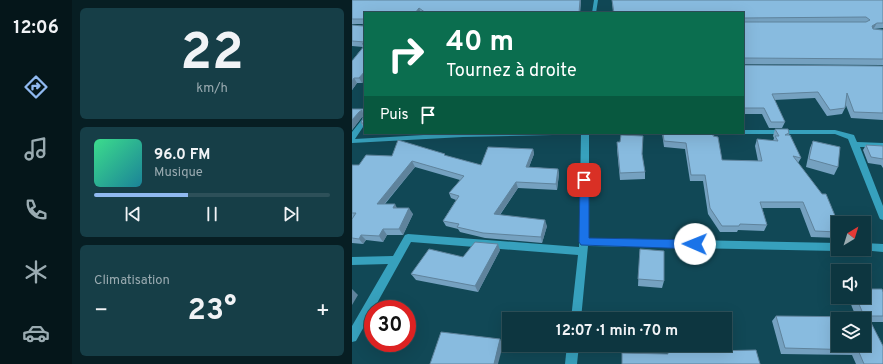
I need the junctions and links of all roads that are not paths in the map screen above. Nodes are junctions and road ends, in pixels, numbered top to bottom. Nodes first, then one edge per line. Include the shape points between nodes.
1 (596, 0) edge
2 (594, 12) edge
3 (364, 120) edge
4 (744, 132) edge
5 (464, 134) edge
6 (585, 134) edge
7 (352, 137) edge
8 (352, 141) edge
9 (855, 144) junction
10 (883, 145) edge
11 (883, 217) edge
12 (584, 247) junction
13 (831, 247) edge
14 (871, 247) edge
15 (883, 248) edge
16 (395, 260) junction
17 (352, 261) edge
18 (577, 312) edge
19 (352, 337) edge
20 (572, 352) edge
21 (571, 364) edge

1 - 2 street
3 - 7 street
4 - 9 street via 835,132 850,137
5 - 8 street
6 - 12 street
9 - 10 street
9 - 11 street
12 - 13 street
12 - 16 street via 408,238
12 - 18 street
14 - 15 street
16 - 17 street
16 - 19 street
20 - 21 street

